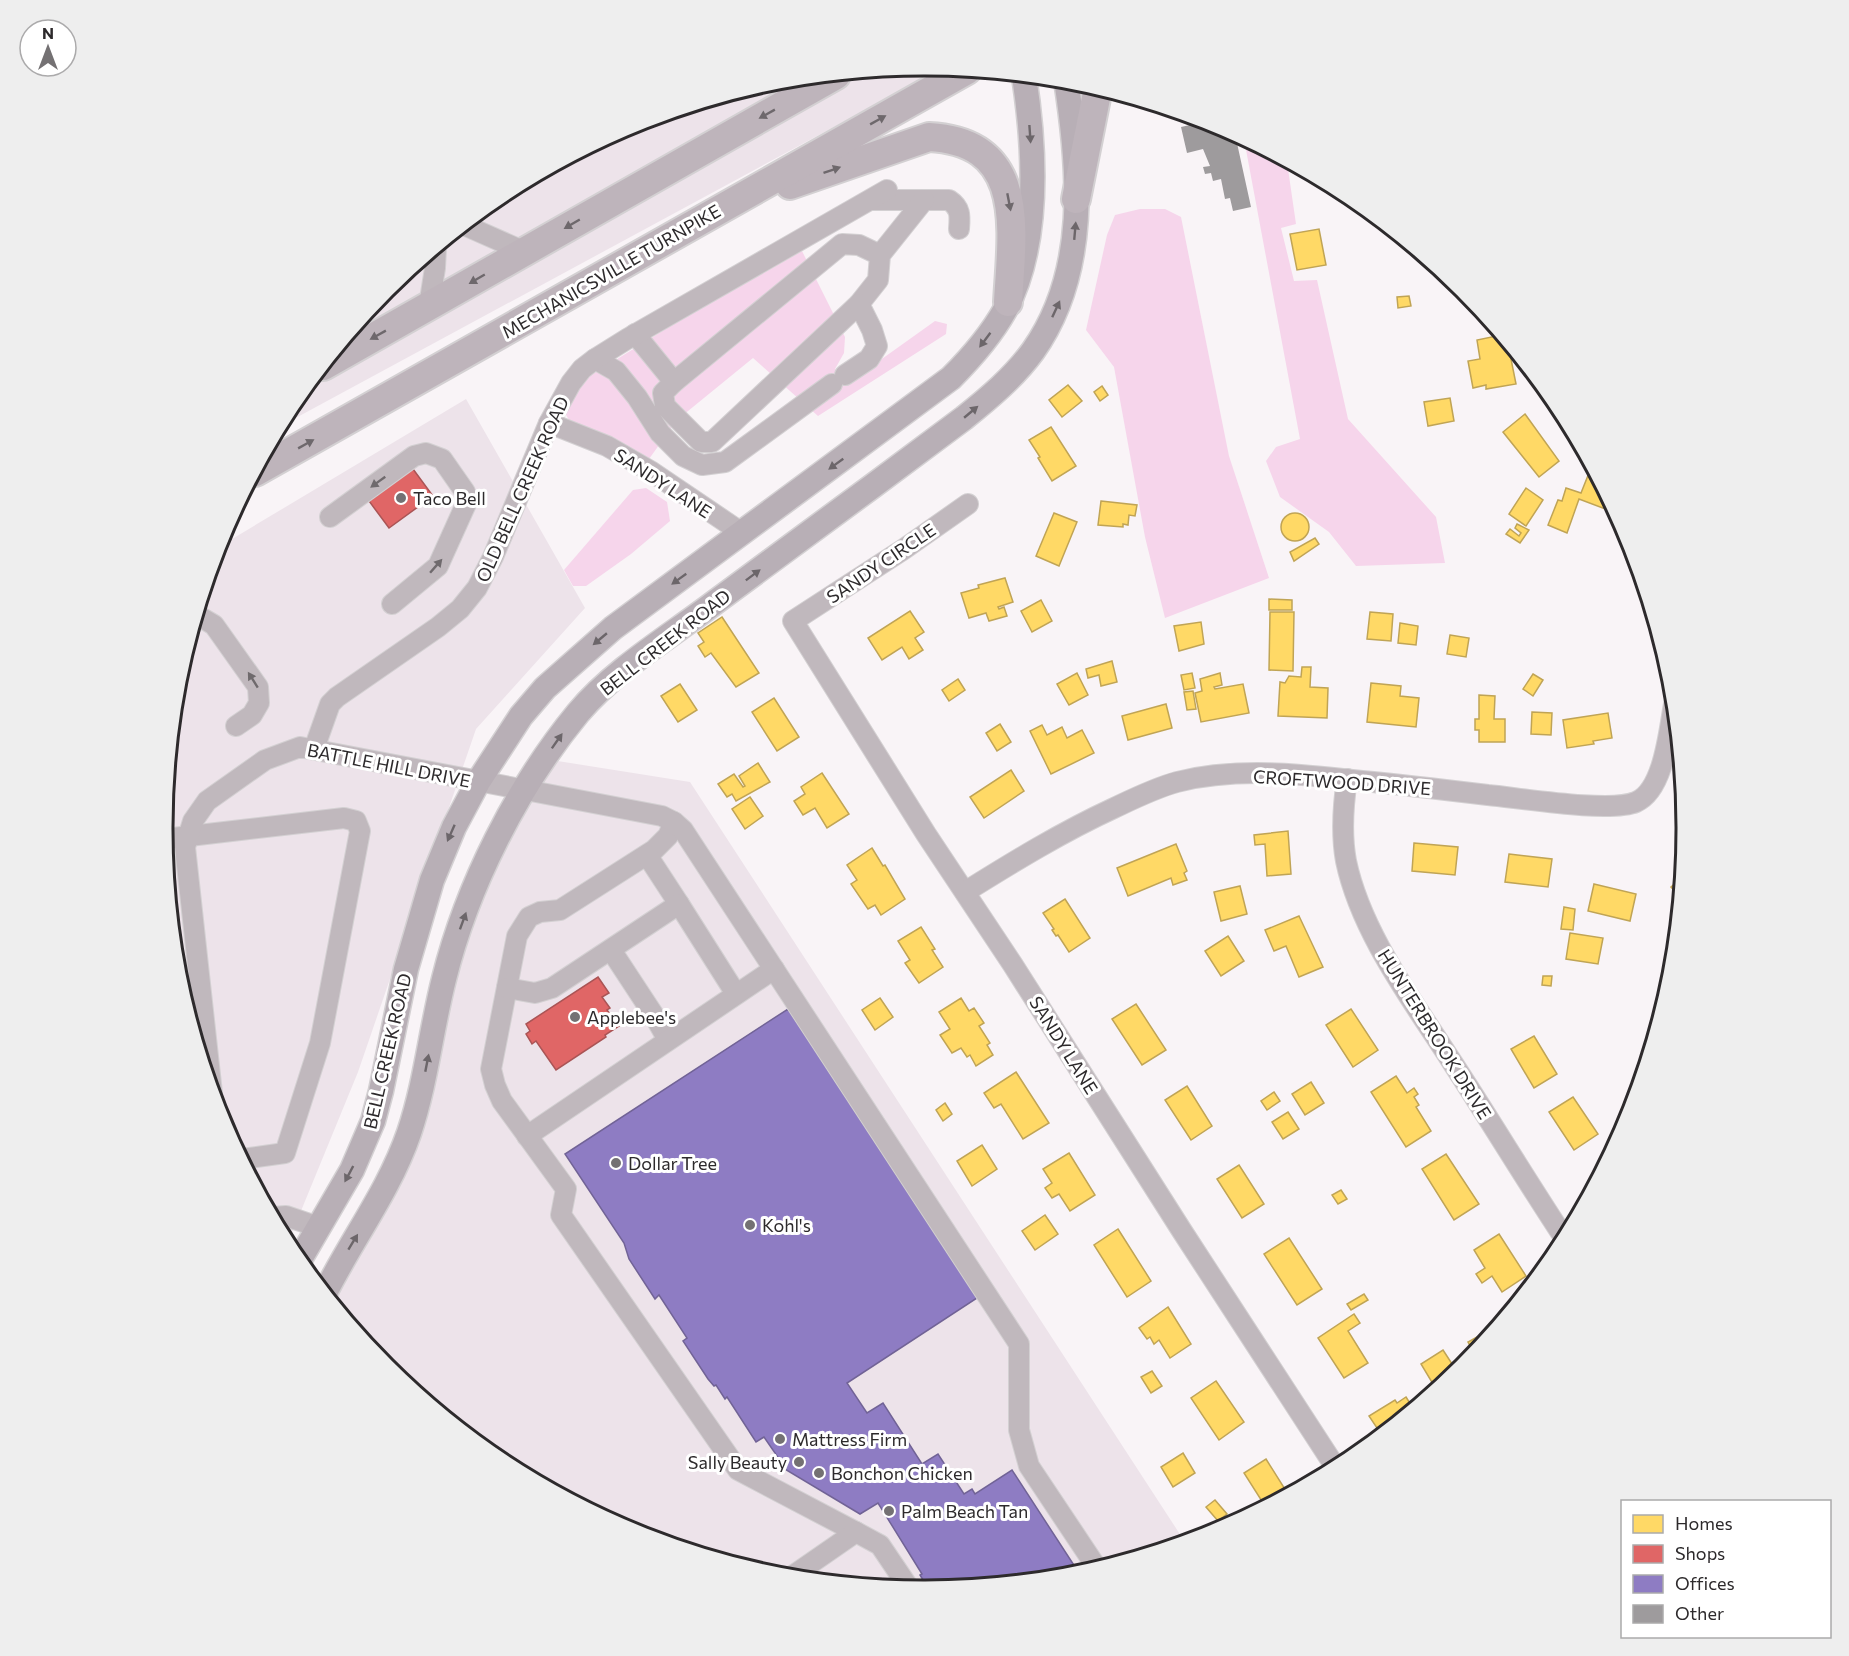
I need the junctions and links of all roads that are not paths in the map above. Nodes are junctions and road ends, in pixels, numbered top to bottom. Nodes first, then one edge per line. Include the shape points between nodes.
1 (954, 77) edge
2 (1025, 83) edge
3 (815, 85) edge
4 (1067, 90) edge
5 (1096, 97) edge
6 (1076, 199) junction
7 (924, 200) junction
8 (718, 211) junction
9 (472, 228) edge
10 (958, 229) dead end
11 (525, 252) junction
12 (880, 255) junction
13 (436, 257) edge
14 (1008, 302) junction
15 (859, 304) junction
16 (429, 306) junction
17 (635, 334) junction
18 (340, 356) edge
19 (595, 359) junction
20 (675, 382) junction
21 (549, 423) junction
22 (267, 465) edge
23 (968, 504) dead end
24 (330, 517) dead end
25 (742, 533) junction
26 (392, 604) dead end
27 (203, 619) edge
28 (793, 621) joint
29 (236, 726) dead end
30 (1670, 727) edge
31 (314, 749) junction
32 (1347, 779) junction
33 (478, 782) junction
34 (525, 790) junction
35 (675, 822) junction
36 (188, 836) junction
37 (173, 837) edge
38 (647, 855) junction
39 (965, 892) junction
40 (679, 904) junction
41 (611, 950) junction
42 (774, 969) junction
43 (507, 988) junction
44 (736, 994) junction
45 (668, 1040) junction
46 (209, 1056) edge
47 (527, 1136) junction
48 (250, 1158) edge
49 (282, 1216) edge
50 (318, 1227) junction
51 (1559, 1230) edge
52 (304, 1252) edge
53 (329, 1286) edge
54 (1331, 1460) edge
55 (856, 1532) junction
56 (1092, 1560) edge
57 (802, 1569) edge
58 (903, 1579) edge

8 -> 1 highway, MECHANICSVILLE TURNPIKE
2 -> 14 main road, BELL CREEK ROAD via 1032,202 1027,244
3 -> 11 highway
4 - 6 main road, BELL CREEK ROAD
5 - 6 highway
34 -> 6 main road, BELL CREEK ROAD via 561,735 602,689 964,418 1012,376 1047,329 1062,296 1071,262
7 - 10 street via 949,200 957,205
7 - 12 street
7 - 17 street, OLD BELL CREEK ROAD via 880,195
8 -> 14 highway via 911,142 929,137 949,138 983,154 1006,188 1013,226
22 -> 8 highway, MECHANICSVILLE TURNPIKE
9 - 11 street
11 -> 16 highway
12 - 15 street via 878,280
12 - 20 street via 860,245 842,244
13 - 16 street
14 -> 25 main road, BELL CREEK ROAD via 987,338 951,378
15 - 19 street via 877,346 869,358 725,462 702,465 683,456 660,433 616,371
15 - 20 street via 712,442 701,442 665,406 663,393
16 -> 18 highway
17 - 19 street, OLD BELL CREEK ROAD
17 - 20 street
19 - 21 street, OLD BELL CREEK ROAD via 571,383
21 - 25 street, SANDY LANE via 607,446
21 - 31 street, OLD BELL CREEK ROAD via 477,588 438,627 337,697 330,704
23 - 28 street, SANDY CIRCLE
26 -> 24 street via 438,566 466,504 465,492 442,459 426,453 414,456
25 -> 33 main road, BELL CREEK ROAD via 613,628 545,688 521,716
29 -> 27 street via 252,715 259,703 258,687 214,625
28 - 39 street, SANDY LANE
30 - 32 street, CROFTWOOD DRIVE via 1655,782 1647,794 1621,806
31 - 33 street, BATTLE HILL DRIVE
31 - 36 street, BATTLE HILL DRIVE via 300,747 265,760 207,801
32 - 39 street, CROFTWOOD DRIVE via 1254,774 1177,782 1087,821
32 - 51 street, HUNTERBROOK DRIVE via 1343,830 1346,861 1377,942
33 - 34 street, BATTLE HILL DRIVE
33 -> 50 main road, BELL CREEK ROAD via 454,827 426,898 373,1120 352,1170
34 - 35 street, BATTLE HILL DRIVE via 662,816
53 -> 34 main road, BELL CREEK ROAD via 374,1208 409,1133 445,977 461,926 483,869
35 - 38 street via 668,836
35 - 42 street
36 - 37 street
36 - 46 street, BATTLE HILL DRIVE via 185,847
36 - 48 street via 344,818 356,821 360,831 320,1043 285,1153
38 - 40 street
38 - 43 street via 560,910 529,917 517,936
39 - 54 street, SANDY LANE
40 - 41 street
40 - 44 street
41 - 43 street via 552,988 535,993
41 - 45 street
42 - 44 street
42 - 56 street via 1019,1344 1019,1430 1029,1466
43 - 47 street via 491,1069 502,1101
44 - 45 street
45 - 47 street
47 - 55 street via 566,1189 561,1215 738,1470
49 - 50 street
50 - 52 main road, BELL CREEK ROAD
55 - 57 street
55 - 58 street via 880,1545

